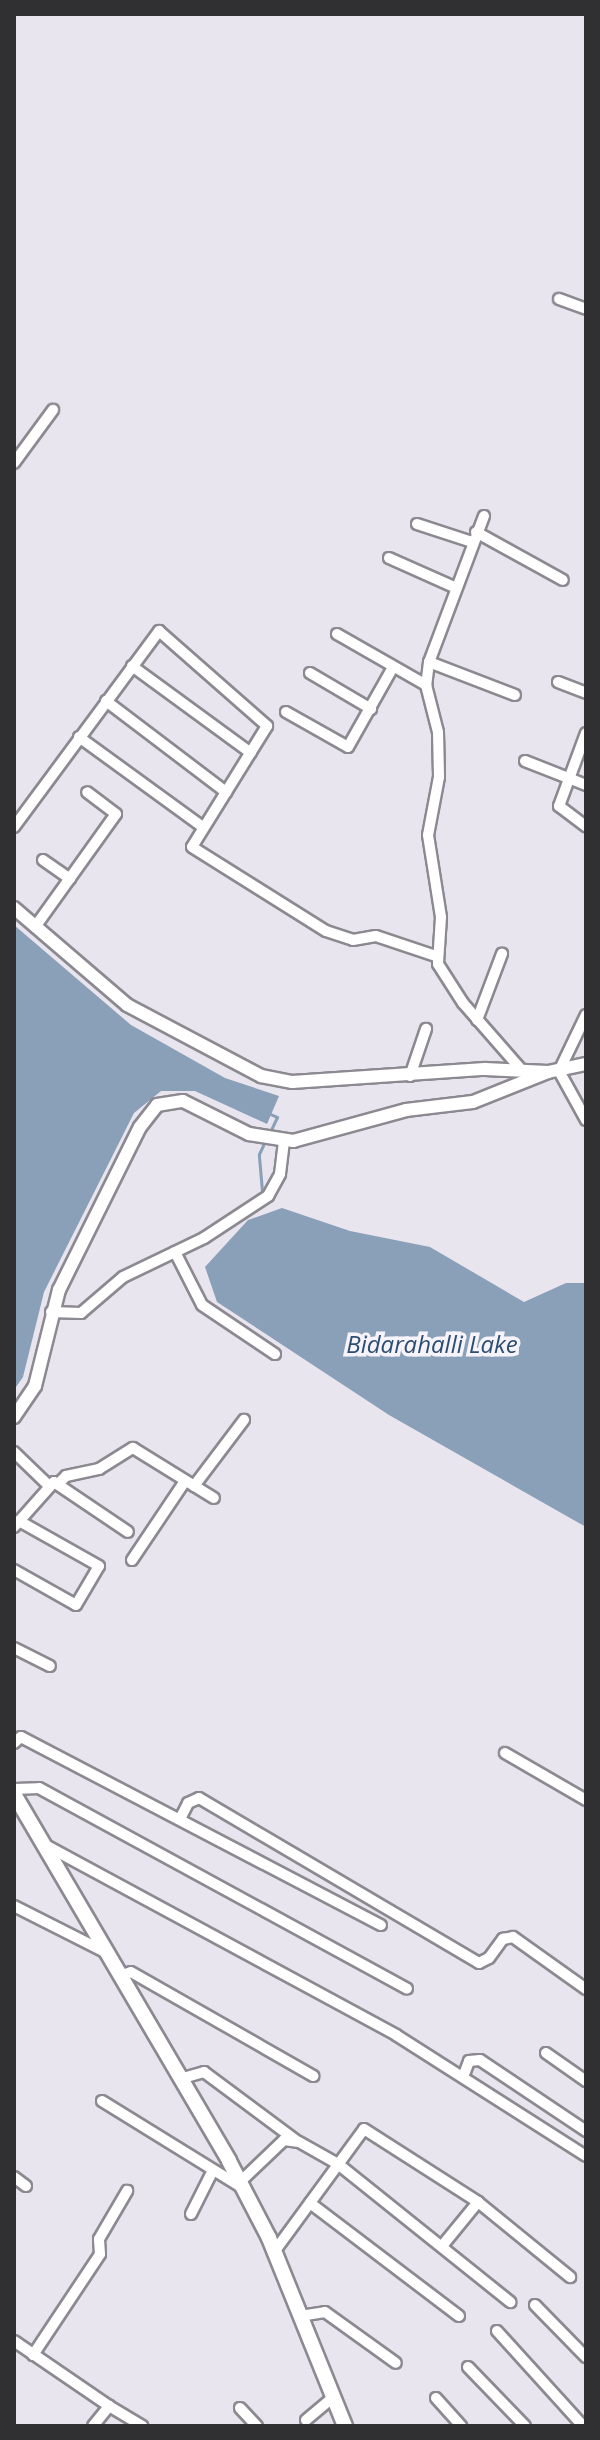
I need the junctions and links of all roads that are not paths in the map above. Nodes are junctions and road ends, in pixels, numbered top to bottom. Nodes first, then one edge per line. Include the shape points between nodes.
1 (559, 299) dead end
2 (586, 309) edge
3 (53, 410) dead end
4 (14, 463) edge
5 (484, 516) dead end
6 (417, 524) dead end
7 (474, 537) junction
8 (389, 558) dead end
9 (563, 580) dead end
10 (454, 587) junction
11 (337, 634) dead end
12 (429, 662) junction
13 (132, 666) junction
14 (393, 667) junction
15 (310, 673) dead end
16 (558, 682) dead end
17 (426, 685) junction
18 (586, 693) edge
19 (515, 695) dead end
20 (106, 701) junction
21 (371, 709) junction
22 (286, 712) dead end
23 (586, 733) edge
24 (79, 737) junction
25 (251, 753) junction
26 (525, 761) dead end
27 (568, 778) junction
28 (586, 785) edge
29 (87, 792) dead end
30 (226, 792) junction
31 (586, 826) edge
32 (14, 827) edge
33 (203, 827) junction
34 (43, 860) dead end
35 (70, 879) junction
36 (14, 908) edge
37 (35, 927) junction
38 (502, 954) dead end
39 (436, 956) junction
40 (586, 1015) edge
41 (477, 1020) junction
42 (426, 1029) dead end
43 (586, 1064) edge
44 (520, 1068) junction
45 (553, 1071) junction
46 (410, 1076) junction
47 (586, 1120) edge
48 (284, 1141) junction
49 (175, 1252) junction
50 (51, 1312) junction
51 (275, 1354) dead end
52 (14, 1417) edge
53 (244, 1420) dead end
54 (14, 1452) edge
55 (190, 1483) junction
56 (54, 1484) junction
57 (214, 1498) dead end
58 (16, 1524) edge
59 (128, 1532) dead end
60 (132, 1560) dead end
61 (14, 1570) edge
62 (14, 1648) edge
63 (50, 1666) dead end
64 (14, 1743) edge
65 (505, 1753) dead end
66 (14, 1791) edge
67 (586, 1800) edge
68 (180, 1819) junction
69 (47, 1846) junction
70 (14, 1906) edge
71 (381, 1925) dead end
72 (109, 1954) junction
73 (122, 1975) junction
74 (407, 1989) dead end
75 (586, 1989) edge
76 (546, 2053) dead end
77 (313, 2076) dead end
78 (463, 2077) junction
79 (183, 2078) junction
80 (586, 2081) edge
81 (102, 2101) dead end
82 (586, 2131) edge
83 (299, 2142) junction
84 (586, 2156) edge
85 (338, 2164) junction
86 (213, 2170) junction
87 (14, 2177) edge
88 (26, 2186) dead end
89 (242, 2186) junction
90 (127, 2191) dead end
91 (478, 2202) junction
92 (310, 2203) junction
93 (191, 2214) dead end
94 (442, 2246) junction
95 (274, 2252) junction
96 (570, 2277) dead end
97 (510, 2302) dead end
98 (535, 2305) dead end
99 (300, 2316) junction
100 (459, 2316) dead end
101 (497, 2331) dead end
102 (14, 2341) edge
103 (33, 2355) junction
104 (586, 2357) edge
105 (396, 2363) dead end
106 (468, 2367) dead end
107 (333, 2397) junction
108 (436, 2398) dead end
109 (109, 2406) junction
110 (240, 2408) dead end
111 (306, 2420) dead end
112 (93, 2426) edge
113 (142, 2426) edge
114 (257, 2426) edge
115 (345, 2426) edge
116 (461, 2426) edge
117 (525, 2426) edge
118 (583, 2426) edge

1 - 2 street
3 - 4 street
5 - 7 street
6 - 7 street
7 - 9 street
7 - 10 street
8 - 10 street
10 - 12 street
11 - 14 street
12 - 17 street
12 - 19 street
13 - 20 street
13 - 25 street
13 - 25 street via 159,631 265,723 267,730
14 - 17 street
14 - 21 street
15 - 21 street
16 - 18 street
17 - 39 street via 438,732 439,777 427,827 441,917
20 - 24 street
20 - 30 street
21 - 22 street via 345,747
23 - 27 street
24 - 32 street
24 - 33 street
25 - 30 street
26 - 27 street
27 - 28 street
27 - 31 street via 559,806
29 - 35 street via 116,814
30 - 33 street
33 - 39 street via 194,849 316,926 353,940 376,936
34 - 35 street
35 - 37 street
36 - 37 street
37 - 46 street via 140,1013 249,1072 292,1082
38 - 41 street
39 - 41 street
40 - 45 street
41 - 44 street
42 - 46 street
43 - 45 street
44 - 45 street
44 - 46 street
45 - 47 street
45 - 48 street via 473,1102 406,1110
48 - 49 street via 280,1174 268,1196
48 - 50 street via 249,1134 183,1101 153,1108
49 - 50 street via 123,1277 81,1313
49 - 51 street via 202,1305
50 - 52 street via 35,1386
53 - 55 street
54 - 56 street
55 - 56 street via 133,1448 99,1469
55 - 57 street
55 - 60 street
56 - 58 street
56 - 59 street
58 - 61 street via 99,1566 76,1605
62 - 63 street
64 - 68 street via 21,1737
65 - 67 street
66 - 69 main road
66 - 74 street via 39,1788
68 - 71 street
68 - 75 street via 188,1803 199,1798 479,1963 503,1939 513,1937
69 - 72 main road
69 - 78 street via 396,2035
70 - 72 street
72 - 73 main road
73 - 77 street via 131,1972
73 - 79 main road
76 - 80 street
78 - 82 street via 469,2061 480,2060
78 - 84 street
79 - 83 street via 204,2072
79 - 89 main road
81 - 86 street
83 - 85 street
83 - 89 street via 284,2140
85 - 91 street via 364,2129
85 - 92 street
85 - 94 street
86 - 89 street
86 - 93 street
87 - 88 street
89 - 95 main road
90 - 103 street via 99,2239 100,2254
91 - 94 street
91 - 96 street
92 - 95 street
92 - 100 street
94 - 97 street
95 - 99 main road
98 - 104 street
99 - 105 street via 325,2312
99 - 107 main road
101 - 118 street
102 - 103 street
103 - 109 street
106 - 117 street
107 - 111 street
107 - 115 main road
108 - 116 street
109 - 112 street
109 - 113 street
110 - 114 street

